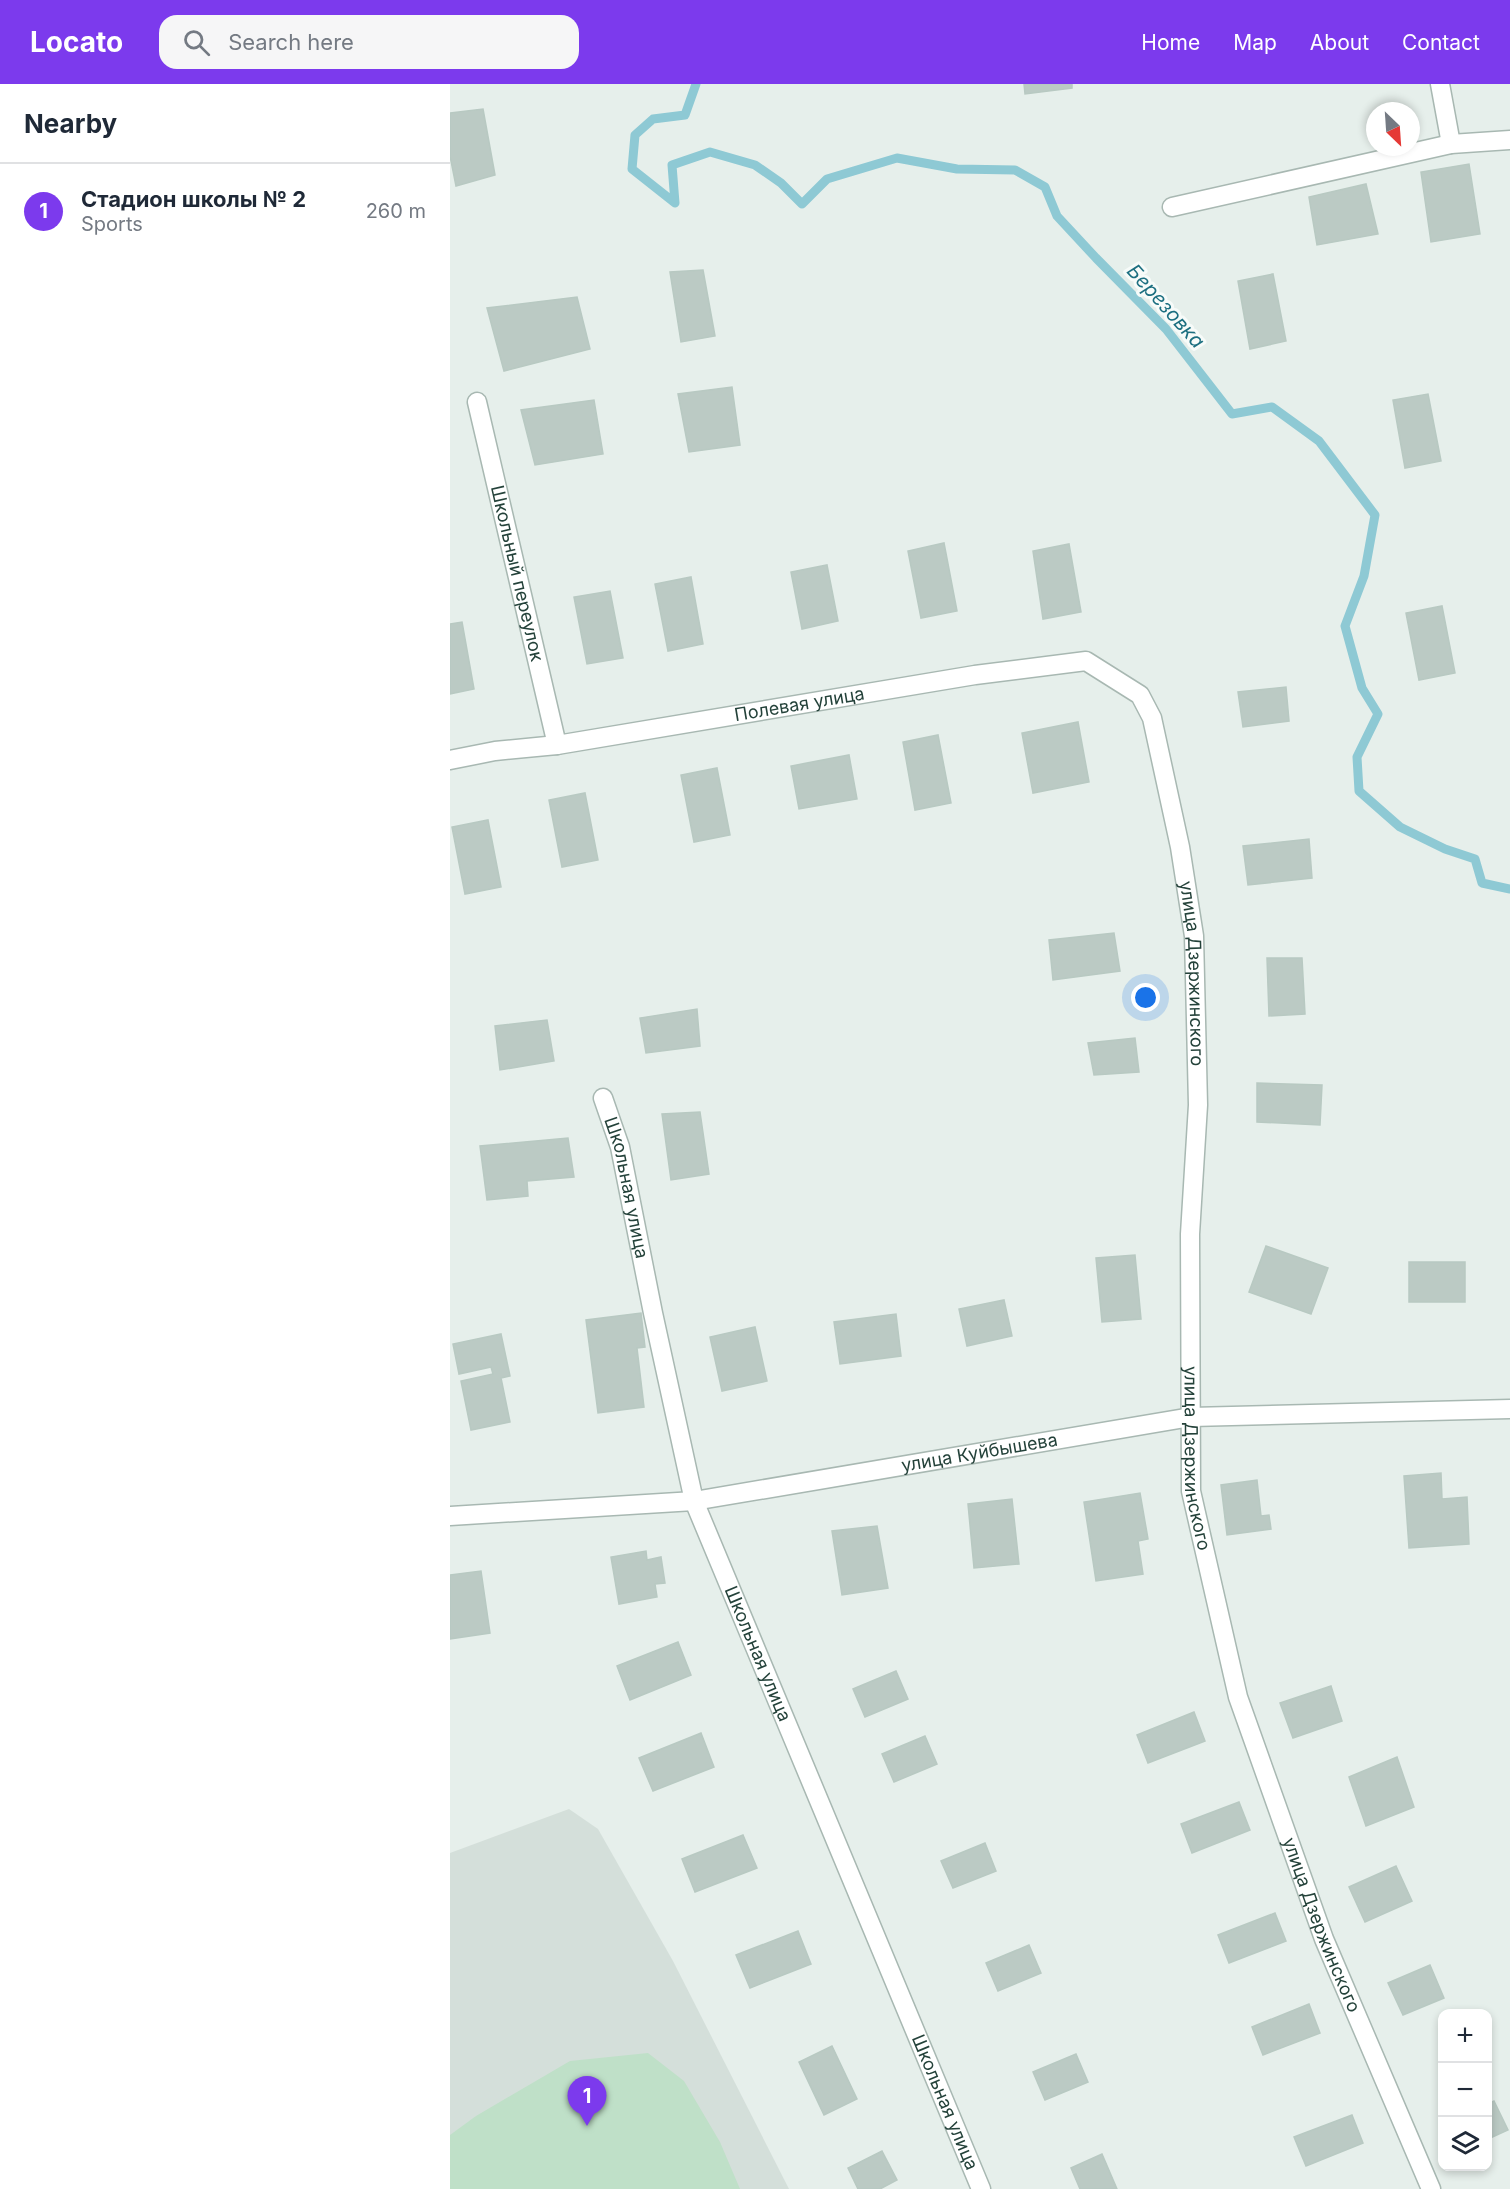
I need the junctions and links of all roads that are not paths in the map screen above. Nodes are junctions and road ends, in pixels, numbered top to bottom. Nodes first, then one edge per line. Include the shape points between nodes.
1 (1440, 84) edge
2 (1510, 140) edge
3 (1451, 144) junction
4 (1172, 207) dead end
5 (477, 402) dead end
6 (1140, 695) joint
7 (557, 745) junction
8 (450, 760) edge
9 (603, 1098) dead end
10 (1510, 1409) edge
11 (1191, 1417) junction
12 (694, 1501) junction
13 (450, 1516) edge
14 (981, 2189) edge
15 (1431, 2189) edge

1 - 3 street
2 - 3 street
3 - 4 street
5 - 7 street, Школьный переулок
6 - 7 street, Полевая улица via 1086,661 975,675
6 - 11 street, улица Дзержинского via 1152,718 1180,847 1194,936 1198,1105 1191,1234
7 - 8 street, Полевая улица
9 - 12 street, Школьная улица via 620,1146
10 - 11 street, улица Куйбышева
11 - 12 street, улица Куйбышева
11 - 15 street, улица Дзержинского via 1191,1491 1238,1697 1324,1939
12 - 13 street, улица Куйбышева
12 - 14 street, Школьная улица

